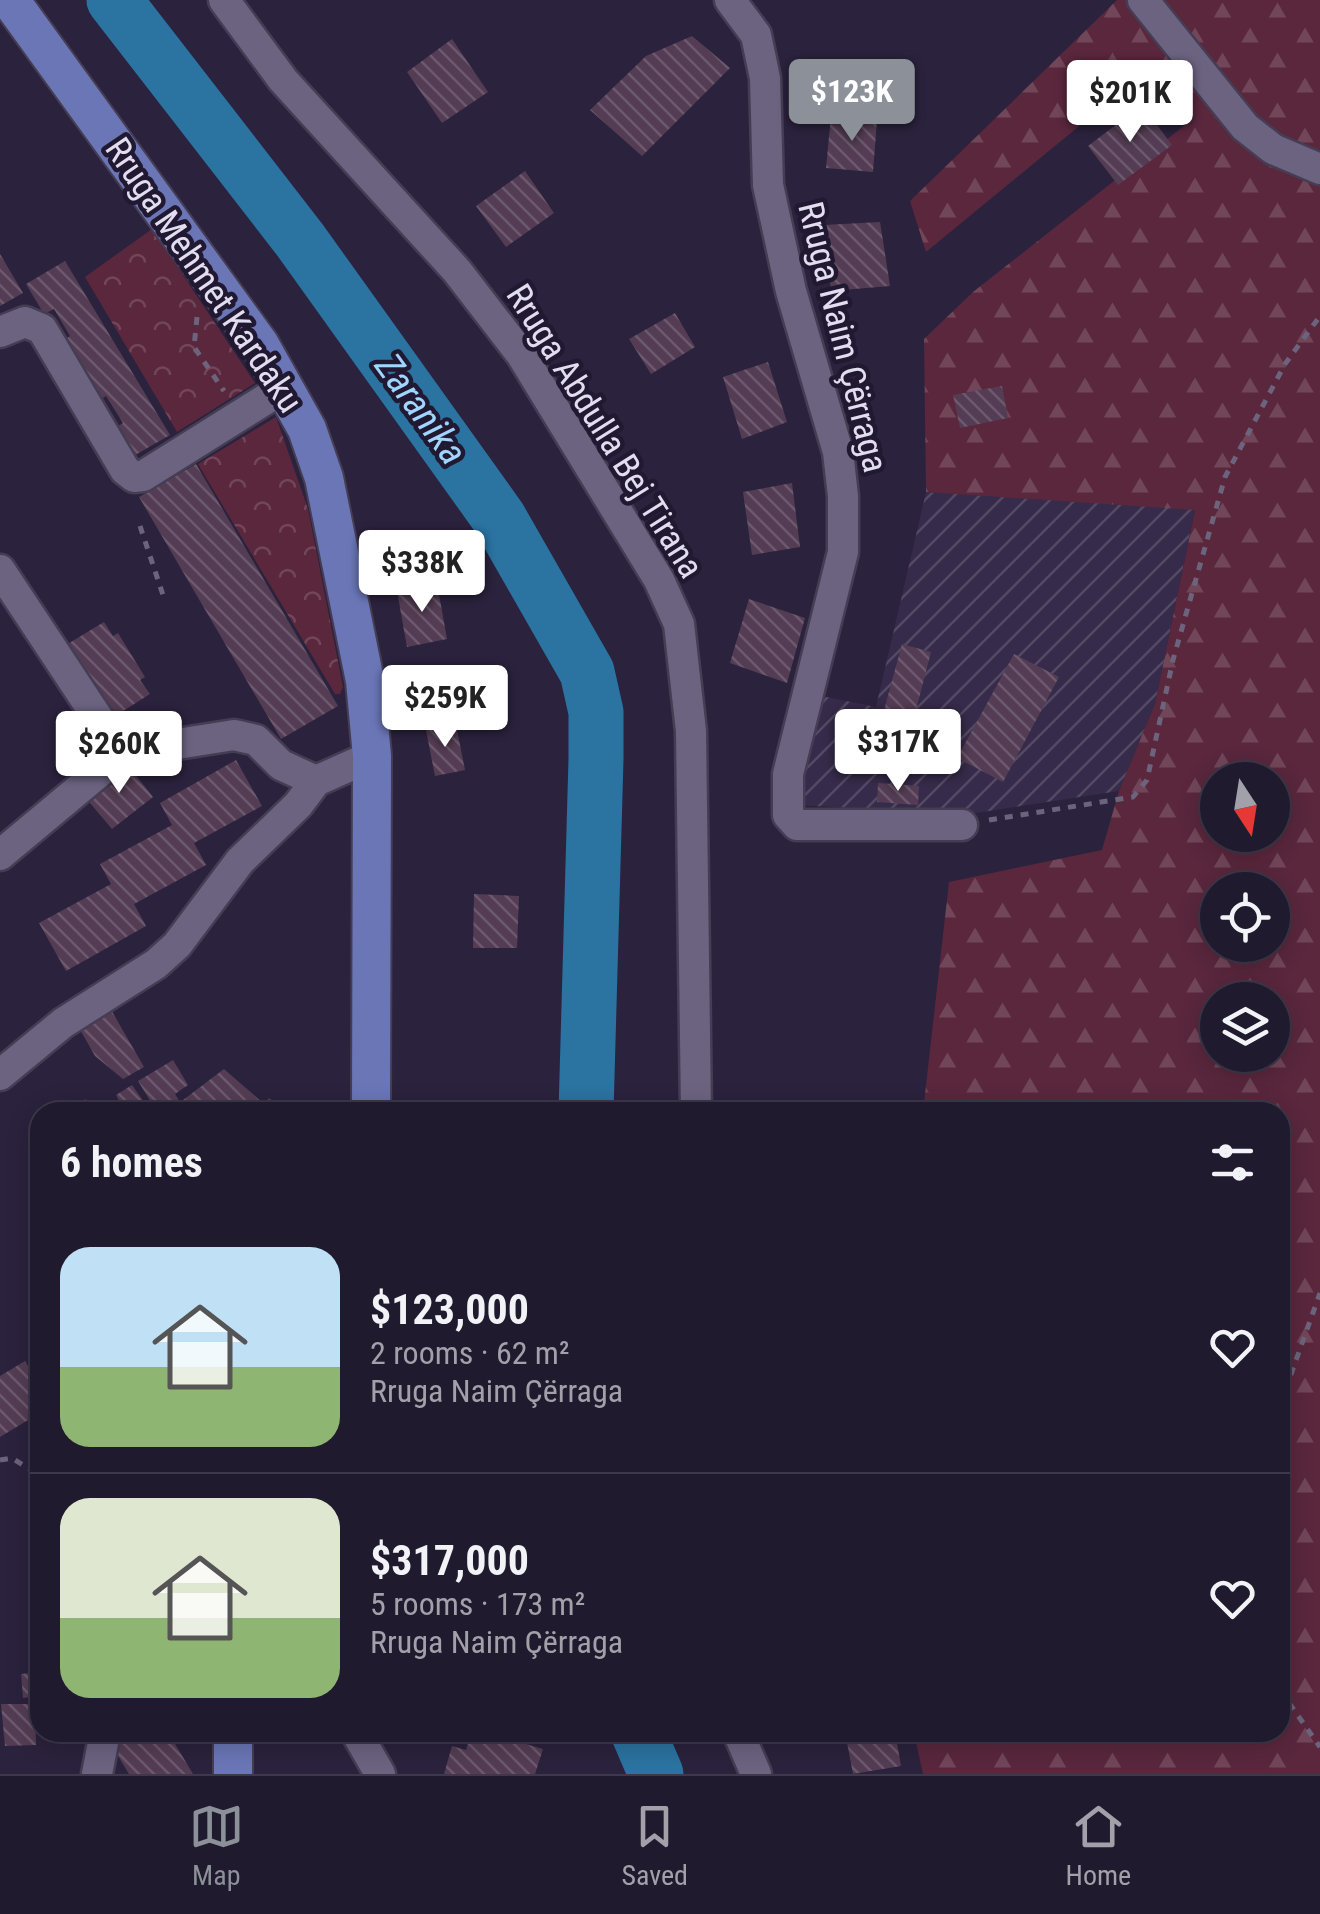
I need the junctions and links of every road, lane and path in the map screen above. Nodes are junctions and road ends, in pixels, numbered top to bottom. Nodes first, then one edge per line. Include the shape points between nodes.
1 (10, 0) edge
2 (224, 0) edge
3 (730, 0) edge
4 (1144, 0) edge
5 (1320, 170) edge
6 (220, 288) junction
7 (1320, 316) edge
8 (0, 332) edge
9 (286, 386) junction
10 (241, 415) junction
11 (140, 526) dead end
12 (0, 570) edge
13 (163, 596) dead end
14 (127, 750) junction
15 (372, 756) junction
16 (316, 781) junction
17 (962, 825) joint
18 (0, 855) edge
19 (0, 1075) edge
20 (372, 1102) edge
21 (696, 1102) edge
22 (1320, 1293) edge
23 (1290, 1377) edge
24 (0, 1460) edge
25 (30, 1470) edge
26 (1290, 1704) edge
27 (104, 1742) edge
28 (233, 1742) edge
29 (362, 1742) edge
30 (742, 1742) edge
31 (1320, 1746) edge
32 (97, 1774) edge
33 (233, 1774) edge
34 (380, 1774) edge
35 (756, 1774) edge

1 - 6 main road, Rruga Mehmet Kardaku
2 - 21 street, Rruga Abdulla Bej Tirana via 284,80 457,271 521,354 660,580 679,624 691,731
3 - 17 street, Rruga Naim Çërraga via 756,35 768,185 838,452 843,496 842,552 788,774 788,814 797,825
4 - 5 street via 1245,127 1273,150
6 - 9 main road, Rruga Mehmet Kardaku
6 - 10 path via 201,304 192,340
7 - 17 path via 1285,364 1225,477 1173,660 1148,780 1133,796
8 - 10 street via 25,322 42,329 132,476 143,476
9 - 10 street
9 - 15 main road, Rruga Mehmet Kardaku via 331,505 365,681
11 - 13 path
12 - 14 street via 112,741
14 - 16 street via 234,735 256,740 281,765
14 - 18 street
15 - 16 street
15 - 20 main road, Rruga Mehmet Kardaku
16 - 19 street via 240,861 177,945
22 - 23 path
24 - 25 path via 12,1458
26 - 31 path
27 - 32 street
28 - 33 main road
29 - 34 street
30 - 35 street

